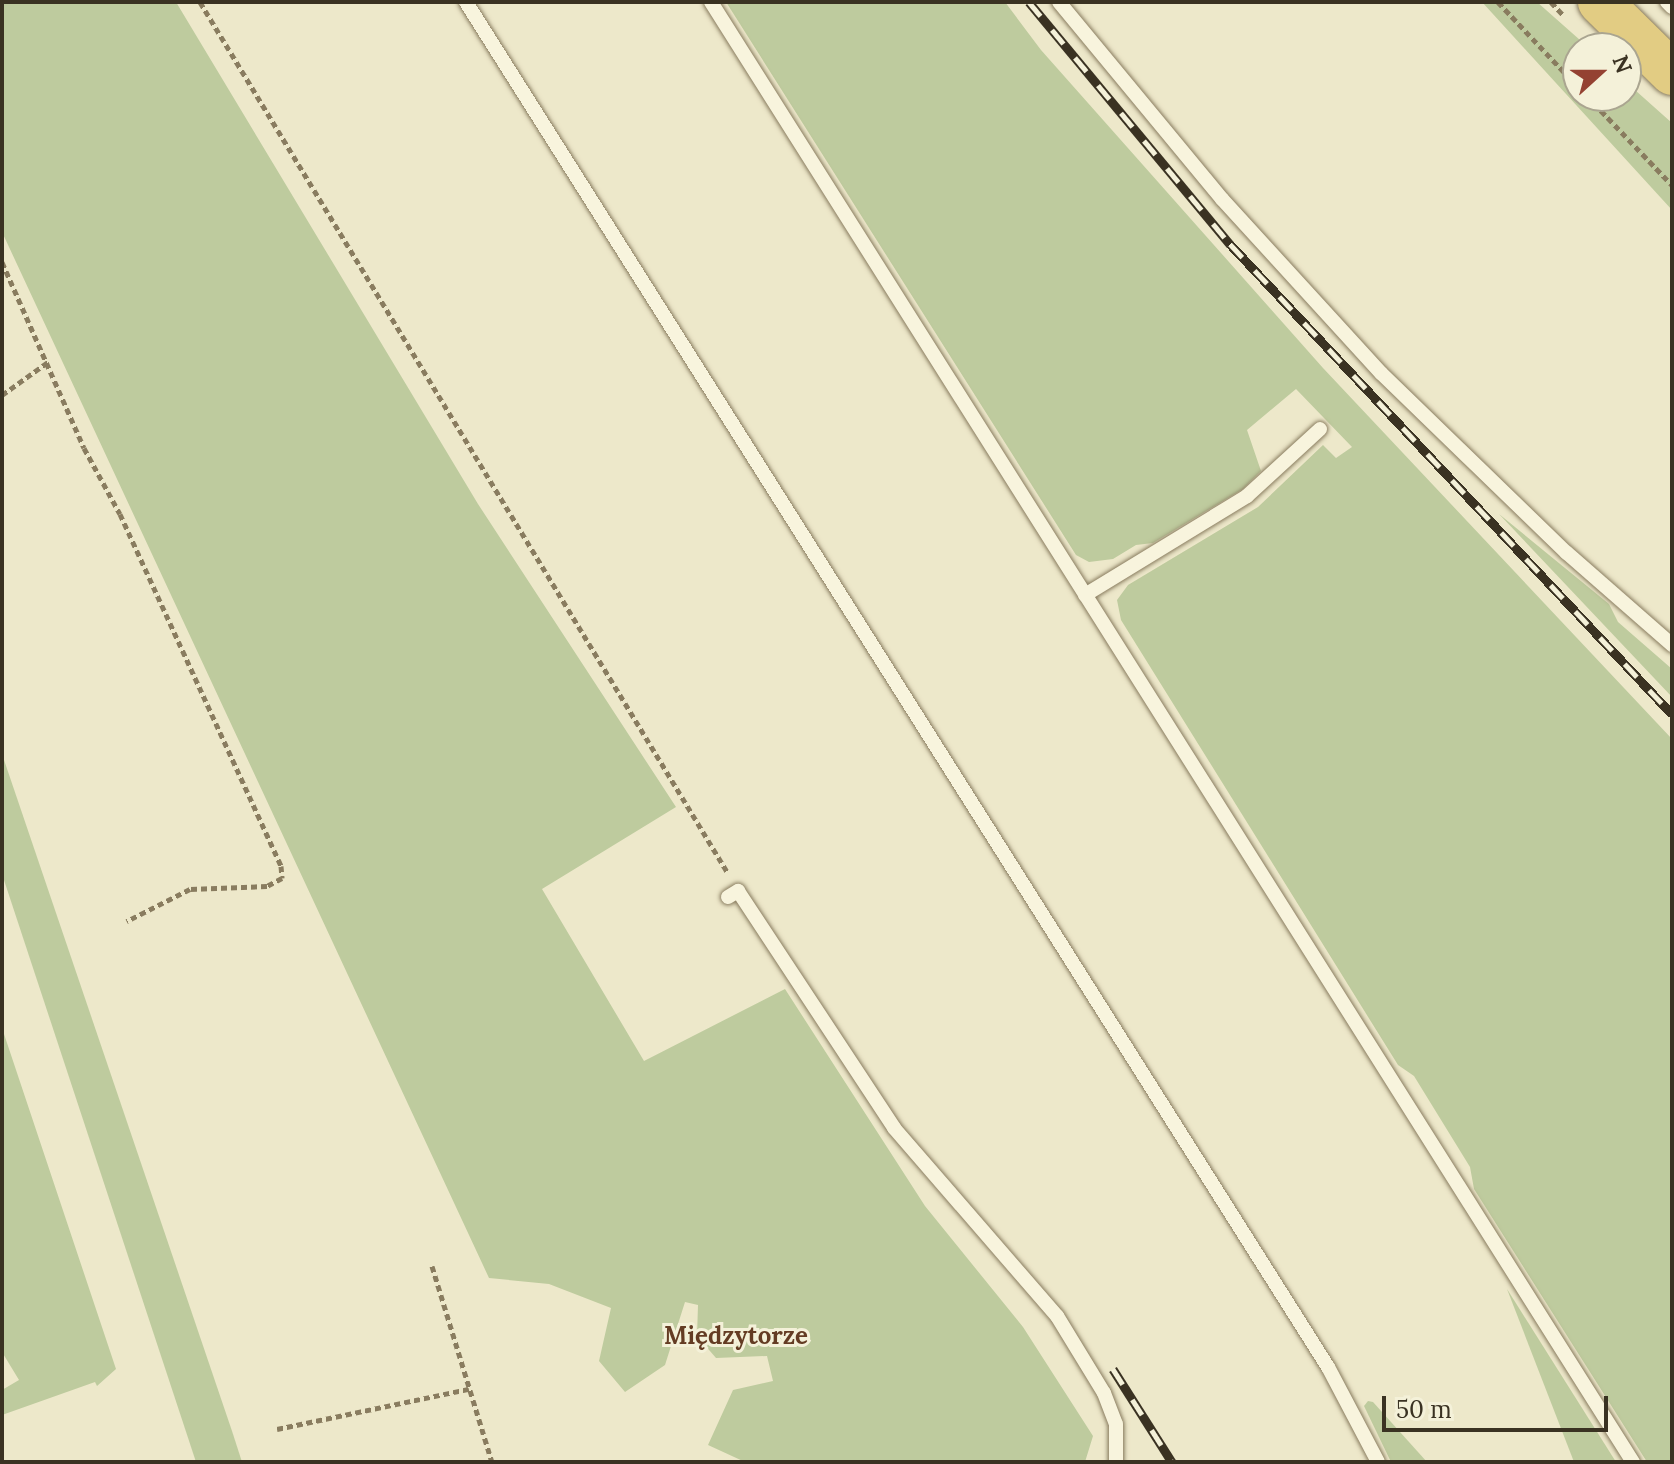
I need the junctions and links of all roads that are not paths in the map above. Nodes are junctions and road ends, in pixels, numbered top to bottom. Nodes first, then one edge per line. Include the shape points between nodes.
1 (466, 2) edge
2 (711, 2) edge
3 (1059, 2) edge
4 (1600, 2) edge
5 (1667, 2) edge
6 (1672, 7) edge
7 (1672, 73) edge
8 (1320, 429) dead end
9 (1085, 595) junction
10 (1672, 645) edge
11 (733, 894) road end
12 (1116, 1462) edge
13 (1378, 1462) edge
14 (1633, 1462) edge

1 - 13 lane via 1319,1353
2 - 9 lane
3 - 10 lane via 1222,199 1381,373 1567,553
4 - 7 highway
5 - 6 lane
8 - 9 lane via 1247,496
9 - 14 lane
11 - 12 lane via 894,1128 1057,1316 1104,1393 1116,1424

